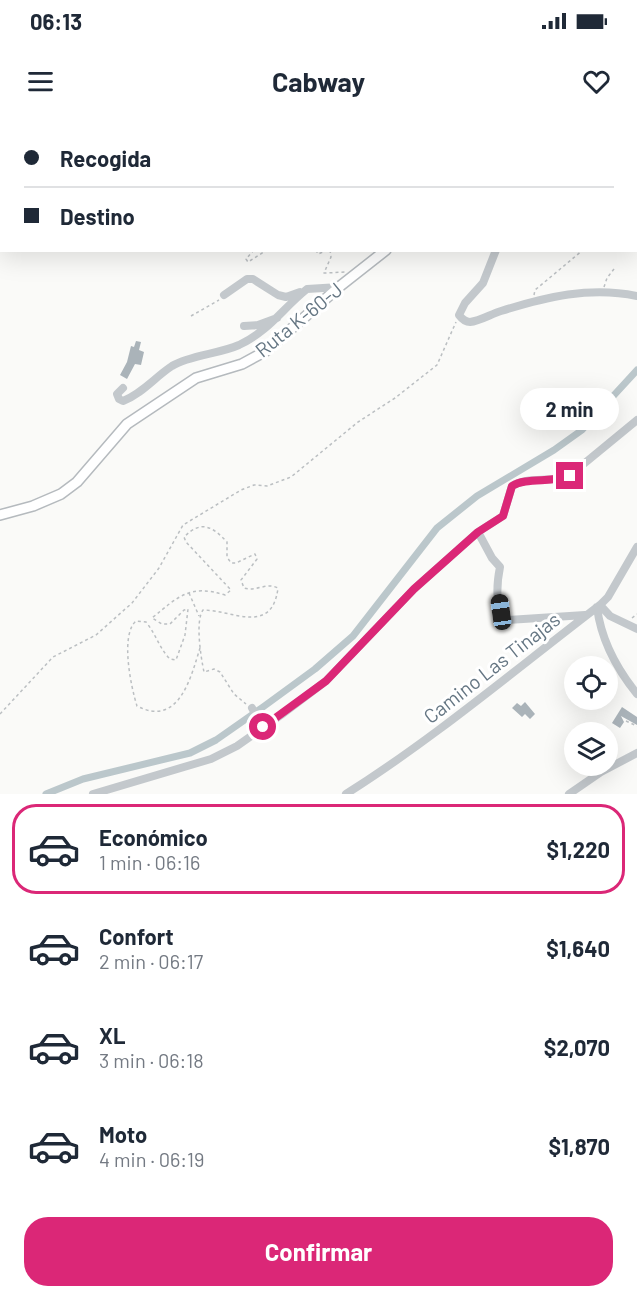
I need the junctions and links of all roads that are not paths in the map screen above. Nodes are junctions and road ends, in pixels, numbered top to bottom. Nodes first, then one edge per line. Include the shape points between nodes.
1 (384, 252) edge
2 (495, 252) edge
3 (339, 287) junction
4 (307, 289) junction
5 (224, 295) road end
6 (637, 296) edge
7 (278, 318) junction
8 (244, 326) dead end
9 (123, 388) dead end
10 (637, 420) edge
11 (0, 515) edge
12 (478, 532) junction
13 (637, 547) edge
14 (599, 606) junction
15 (585, 615) junction
16 (637, 629) edge
17 (637, 694) edge
18 (252, 708) road end
19 (261, 723) junction
20 (637, 753) edge
21 (93, 794) edge
22 (346, 794) edge
23 (568, 794) edge

1 - 3 main road, Ruta K-60-J
2 - 6 street via 483,283 459,315 463,320 470,322 568,294 603,290
3 - 4 street
3 - 11 main road, Ruta K-60-J via 266,351 242,364 196,378 127,424 78,482 61,494
4 - 5 street via 286,297 247,279
4 - 7 street
7 - 8 street
7 - 9 street via 238,345 171,367 123,401 117,394
10 - 12 street via 570,476 556,481 517,483 508,494 503,516
12 - 15 street via 500,567 497,582 501,612 507,620
12 - 19 street via 414,589 326,681
13 - 14 street, Camino Las Tinajas
14 - 15 street, Camino Las Tinajas
14 - 16 street
14 - 17 street via 603,638
15 - 22 street, Camino Las Tinajas via 461,715
18 - 19 street
19 - 21 street via 237,746 211,759
20 - 23 street

